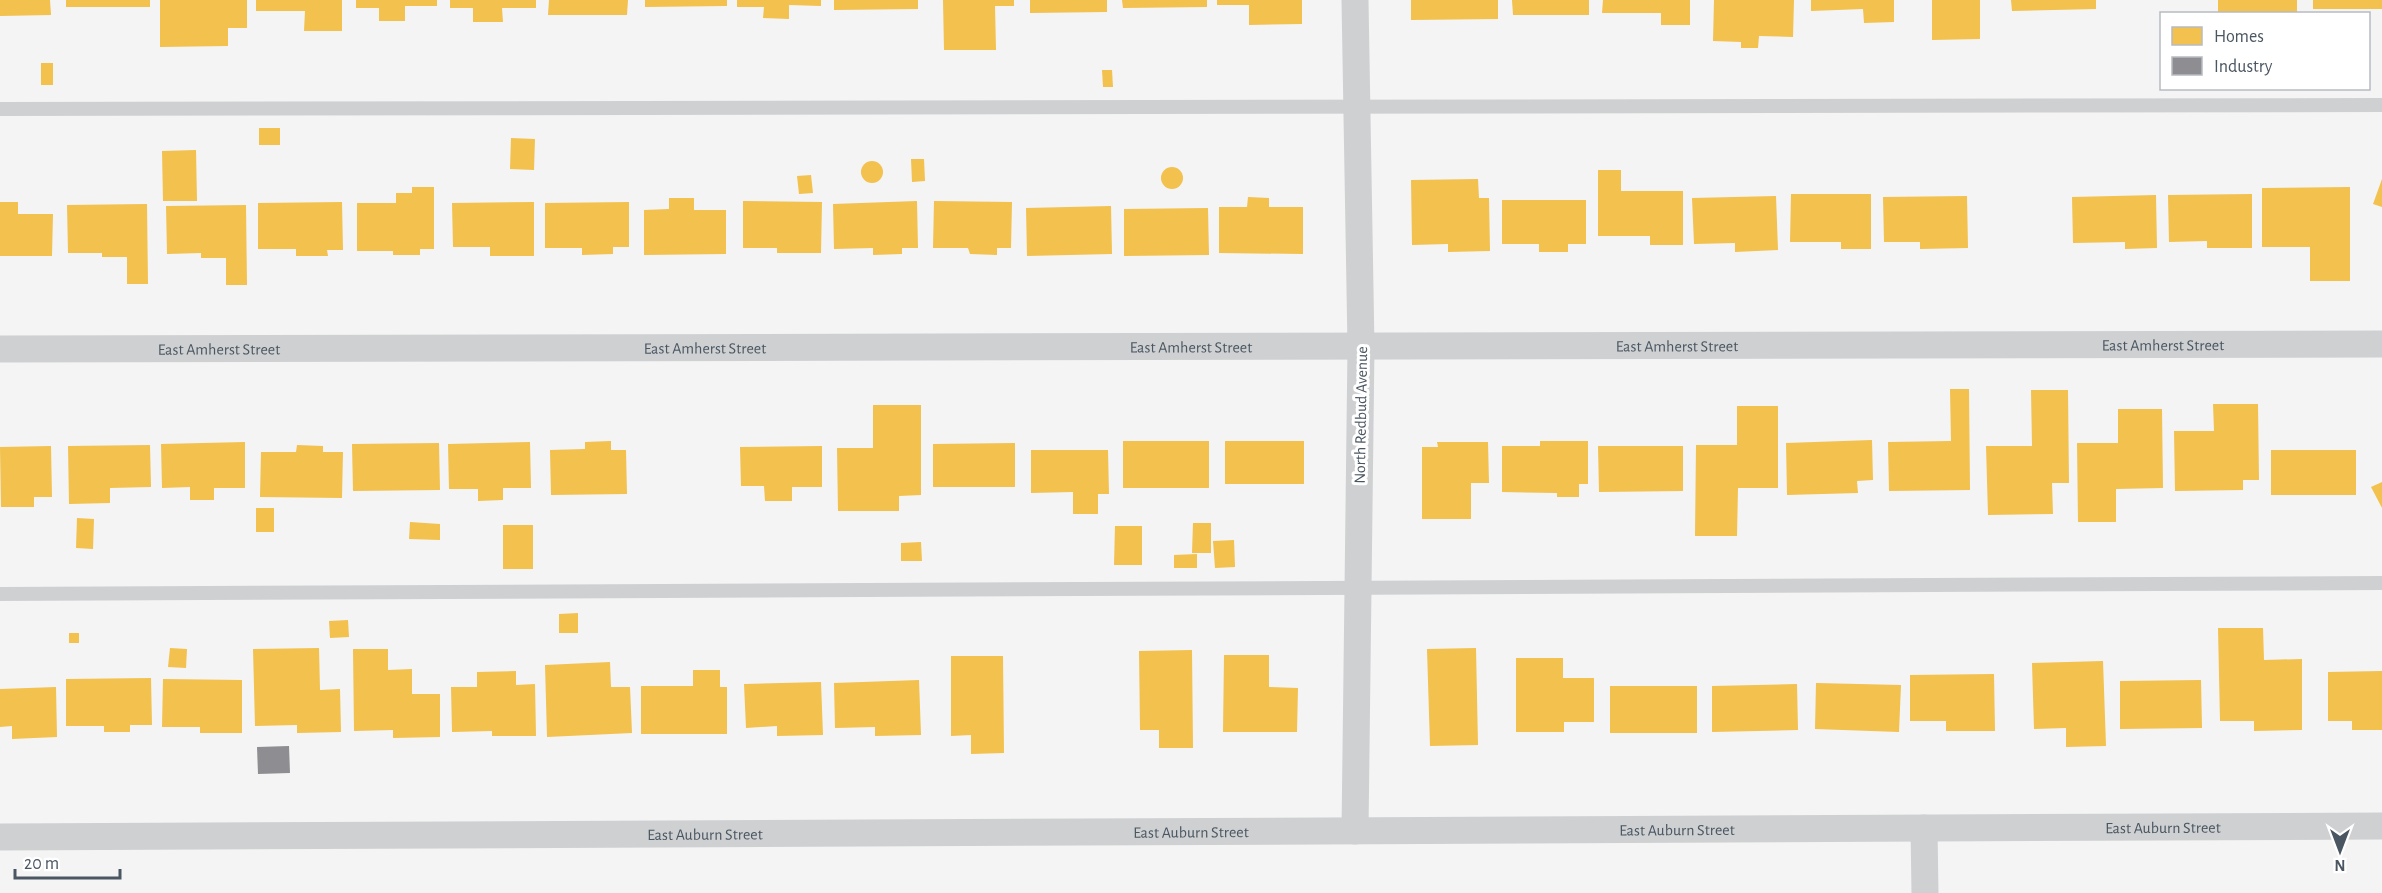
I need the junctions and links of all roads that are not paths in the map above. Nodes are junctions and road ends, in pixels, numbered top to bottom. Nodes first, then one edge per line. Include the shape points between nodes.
1 (1355, 0) edge
2 (2382, 105) edge
3 (1357, 107) junction
4 (0, 109) edge
5 (2382, 344) edge
6 (1361, 347) junction
7 (0, 349) edge
8 (2382, 583) edge
9 (1358, 587) junction
10 (0, 594) edge
11 (2382, 826) edge
12 (1924, 828) junction
13 (1355, 831) junction
14 (0, 837) edge
15 (1925, 893) edge

1 - 3 street, North Redbud Avenue
2 - 3 lane
3 - 4 lane
3 - 6 street, North Redbud Avenue
5 - 6 street, East Amherst Street
6 - 7 street, East Amherst Street
6 - 9 street, North Redbud Avenue
8 - 9 lane
9 - 10 lane
9 - 13 street, North Redbud Avenue
11 - 12 street, East Auburn Street
12 - 13 street, East Auburn Street
12 - 15 street
13 - 14 street, East Auburn Street

